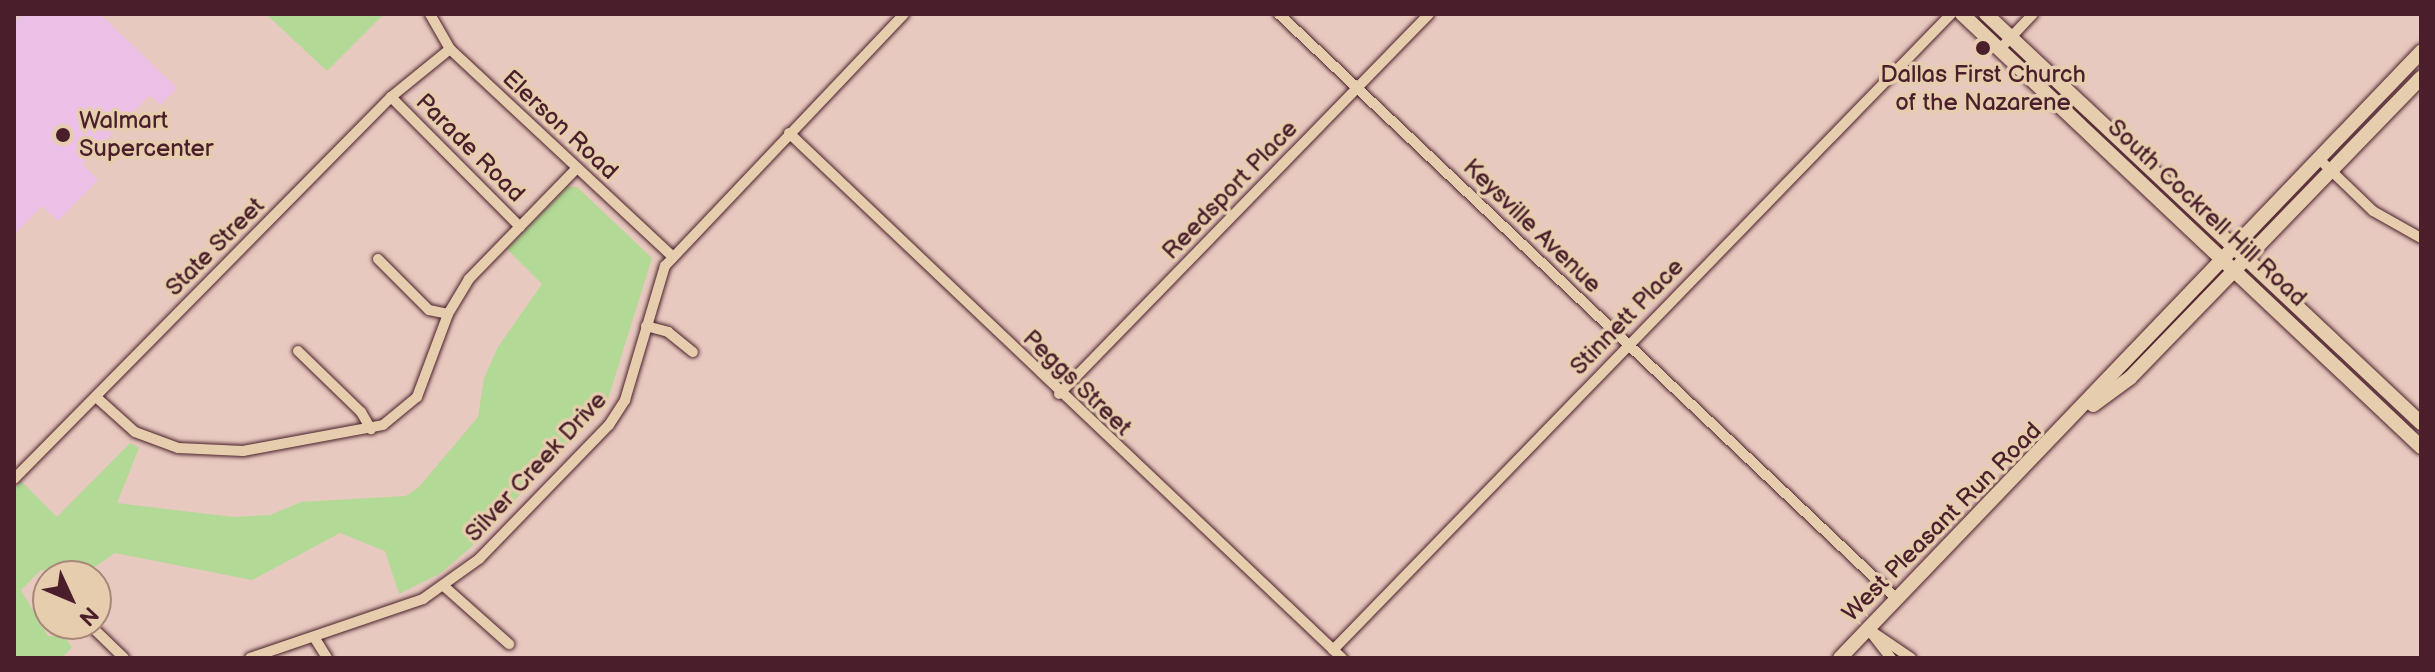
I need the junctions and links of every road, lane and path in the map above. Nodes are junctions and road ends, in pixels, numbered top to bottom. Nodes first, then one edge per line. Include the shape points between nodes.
1 (430, 14) edge
2 (904, 14) edge
3 (1279, 14) edge
4 (1429, 14) edge
5 (1951, 14) edge
6 (1962, 14) edge
7 (1986, 14) edge
8 (2033, 14) edge
9 (2005, 43) junction
10 (450, 49) junction
11 (2421, 52) edge
12 (2421, 78) edge
13 (1358, 88) junction
14 (391, 97) junction
15 (789, 133) junction
16 (2319, 159) junction
17 (577, 168) junction
18 (2332, 171) junction
19 (520, 227) junction
20 (2421, 238) edge
21 (2235, 245) junction
22 (673, 257) junction
23 (2223, 257) junction
24 (2249, 257) junction
25 (378, 259) dead end
26 (2236, 270) junction
27 (448, 314) junction
28 (646, 326) junction
29 (1629, 345) junction
30 (298, 351) dead end
31 (693, 352) dead end
32 (1059, 394) junction
33 (96, 397) junction
34 (2076, 417) junction
35 (2421, 423) edge
36 (371, 429) junction
37 (2421, 447) edge
38 (14, 479) edge
39 (445, 587) junction
40 (1897, 599) junction
41 (1868, 629) junction
42 (314, 637) junction
43 (105, 640) edge
44 (509, 644) dead end
45 (1333, 650) junction
46 (124, 658) edge
47 (250, 658) edge
48 (327, 658) edge
49 (1342, 658) edge
50 (1840, 658) edge
51 (1891, 658) edge
52 (1911, 658) edge

1 - 10 street, Elerson Road
2 - 15 street, Silver Creek Drive
3 - 13 street, Keysville Avenue
4 - 13 street, Reedsport Place
5 - 29 street, Stinnett Place
6 - 9 main road, South Cockrell Hill Road
7 - 9 main road, South Cockrell Hill Road
8 - 9 street
9 - 21 main road, South Cockrell Hill Road
9 - 23 main road, South Cockrell Hill Road
10 - 14 street, State Street
10 - 17 street, Elerson Road
11 - 16 main road, West Pleasant Run Road
12 - 18 main road, West Pleasant Run Road
13 - 29 street, Keysville Avenue
13 - 32 street, Reedsport Place
14 - 19 street, Parade Road
14 - 33 street, State Street
15 - 22 street, Silver Creek Drive
15 - 32 street, Peggs Street
16 - 18 street
16 - 21 main road, West Pleasant Run Road
17 - 19 street
17 - 22 street, Elerson Road
18 - 20 street via 2373,211
18 - 24 main road, West Pleasant Run Road
19 - 27 street via 469,279
21 - 23 main road, West Pleasant Run Road
21 - 24 main road, South Cockrell Hill Road
22 - 28 street, Silver Creek Drive via 659,277
23 - 26 main road, South Cockrell Hill Road
23 - 34 main road, West Pleasant Run Road
24 - 26 main road, West Pleasant Run Road
24 - 35 main road, South Cockrell Hill Road
25 - 27 street via 429,310
26 - 34 main road, West Pleasant Run Road via 2130,378
26 - 37 main road, South Cockrell Hill Road
27 - 36 street via 417,397 401,415
28 - 31 street via 668,332
28 - 39 street, Silver Creek Drive via 625,400 609,425
29 - 40 street, Keysville Avenue
29 - 45 street, Stinnett Place
30 - 36 street via 361,412
32 - 45 street, Peggs Street
33 - 36 street via 135,432 178,448 243,451
33 - 38 street, State Street
34 - 40 main road, West Pleasant Run Road
39 - 42 street, Silver Creek Drive
39 - 44 street
40 - 41 main road, West Pleasant Run Road
41 - 50 main road, West Pleasant Run Road
41 - 51 street
41 - 52 street
42 - 47 street, Silver Creek Drive
42 - 48 street
43 - 46 street
45 - 49 street, Peggs Street

